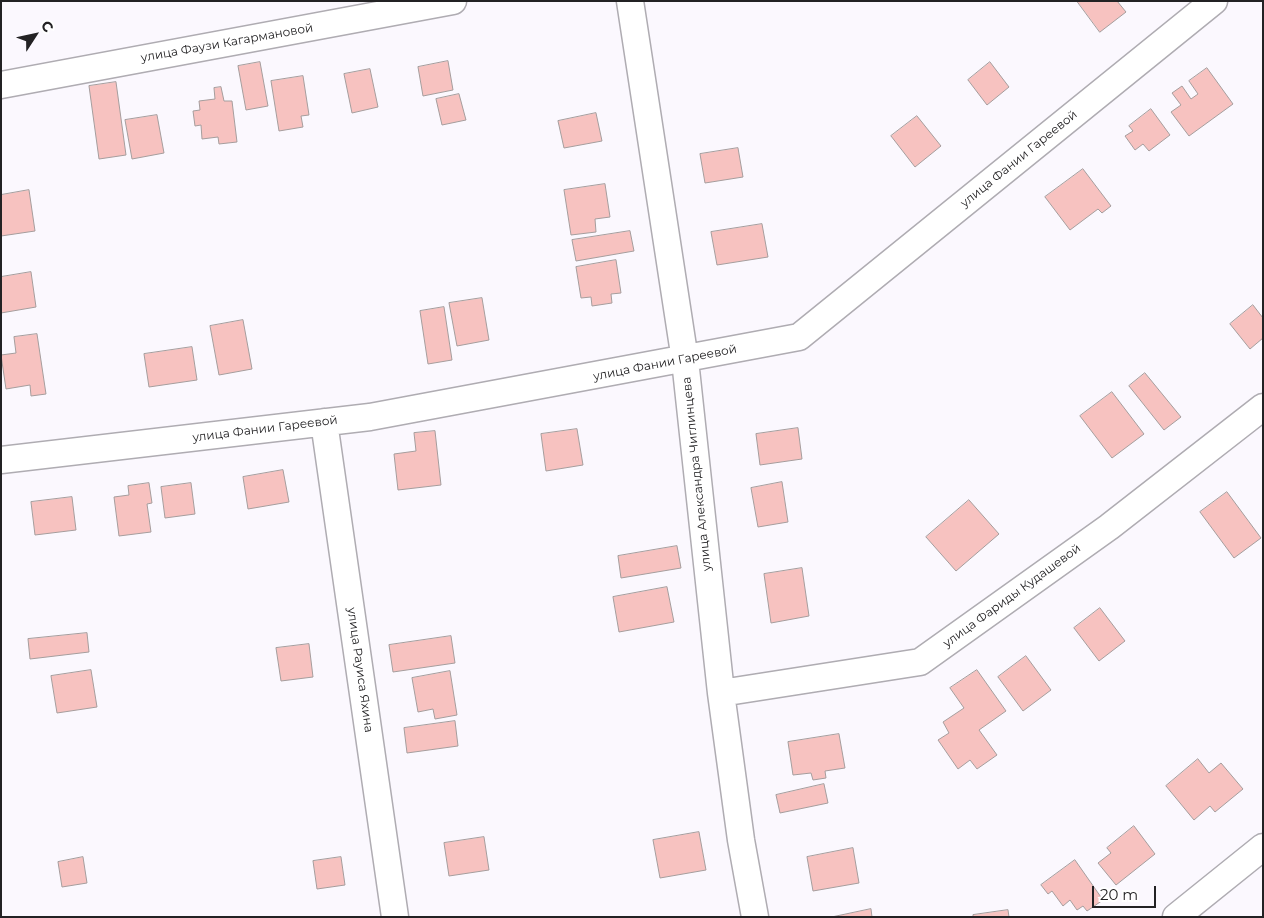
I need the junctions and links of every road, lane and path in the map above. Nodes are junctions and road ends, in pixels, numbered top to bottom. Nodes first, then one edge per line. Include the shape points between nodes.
1 (453, 1) edge
2 (630, 1) edge
3 (1214, 1) edge
4 (1, 85) edge
5 (685, 360) junction
6 (1263, 407) edge
7 (324, 422) junction
8 (1, 460) edge
9 (721, 694) junction
10 (1263, 847) edge
11 (395, 917) edge
12 (755, 917) edge
13 (1176, 917) edge

1 - 4 street, улица Фаузи Кагармановой
2 - 5 street, улица Александра Чиглинцева
3 - 5 street, улица Фании Гареевой via 799,337
5 - 7 street, улица Фании Гареевой via 370,417
5 - 9 street, улица Александра Чиглинцева
6 - 9 street, улица Фариды Кудашевой via 1109,527 920,662
7 - 8 street, улица Фании Гареевой
7 - 11 street, улица Рауиса Яхина
9 - 12 street, улица Александра Чиглинцева
10 - 13 street

